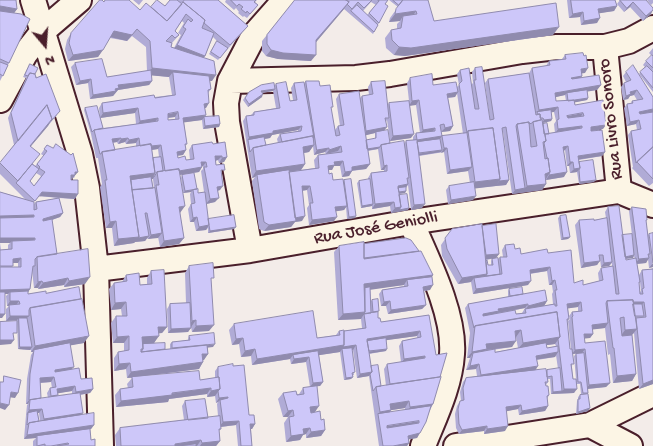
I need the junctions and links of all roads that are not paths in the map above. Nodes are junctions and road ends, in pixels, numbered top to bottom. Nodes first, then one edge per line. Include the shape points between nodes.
1 (33, 0) edge
2 (79, 0) edge
3 (285, 0) edge
4 (653, 28) edge
5 (44, 30) junction
6 (605, 47) junction
7 (230, 81) junction
8 (0, 100) edge
9 (619, 191) junction
10 (653, 205) edge
11 (411, 222) junction
12 (250, 250) junction
13 (96, 269) junction
14 (653, 394) edge
15 (590, 425) junction
16 (101, 446) edge
17 (424, 446) edge
18 (456, 446) edge
19 (630, 446) edge

1 - 5 street
2 - 5 street
3 - 7 street via 254,35
4 - 6 street
5 - 8 street via 25,54
5 - 13 street via 80,154
6 - 7 street via 522,51 356,78
6 - 9 street, Rua Livro Sonoro
7 - 12 street via 227,122
9 - 10 street
9 - 11 street, Rua José Geniolli
11 - 12 street, Rua José Geniolli
11 - 17 street via 438,284 452,334 448,380
12 - 13 street, Rua José Geniolli
13 - 16 street
14 - 15 street
15 - 18 street
15 - 19 street

